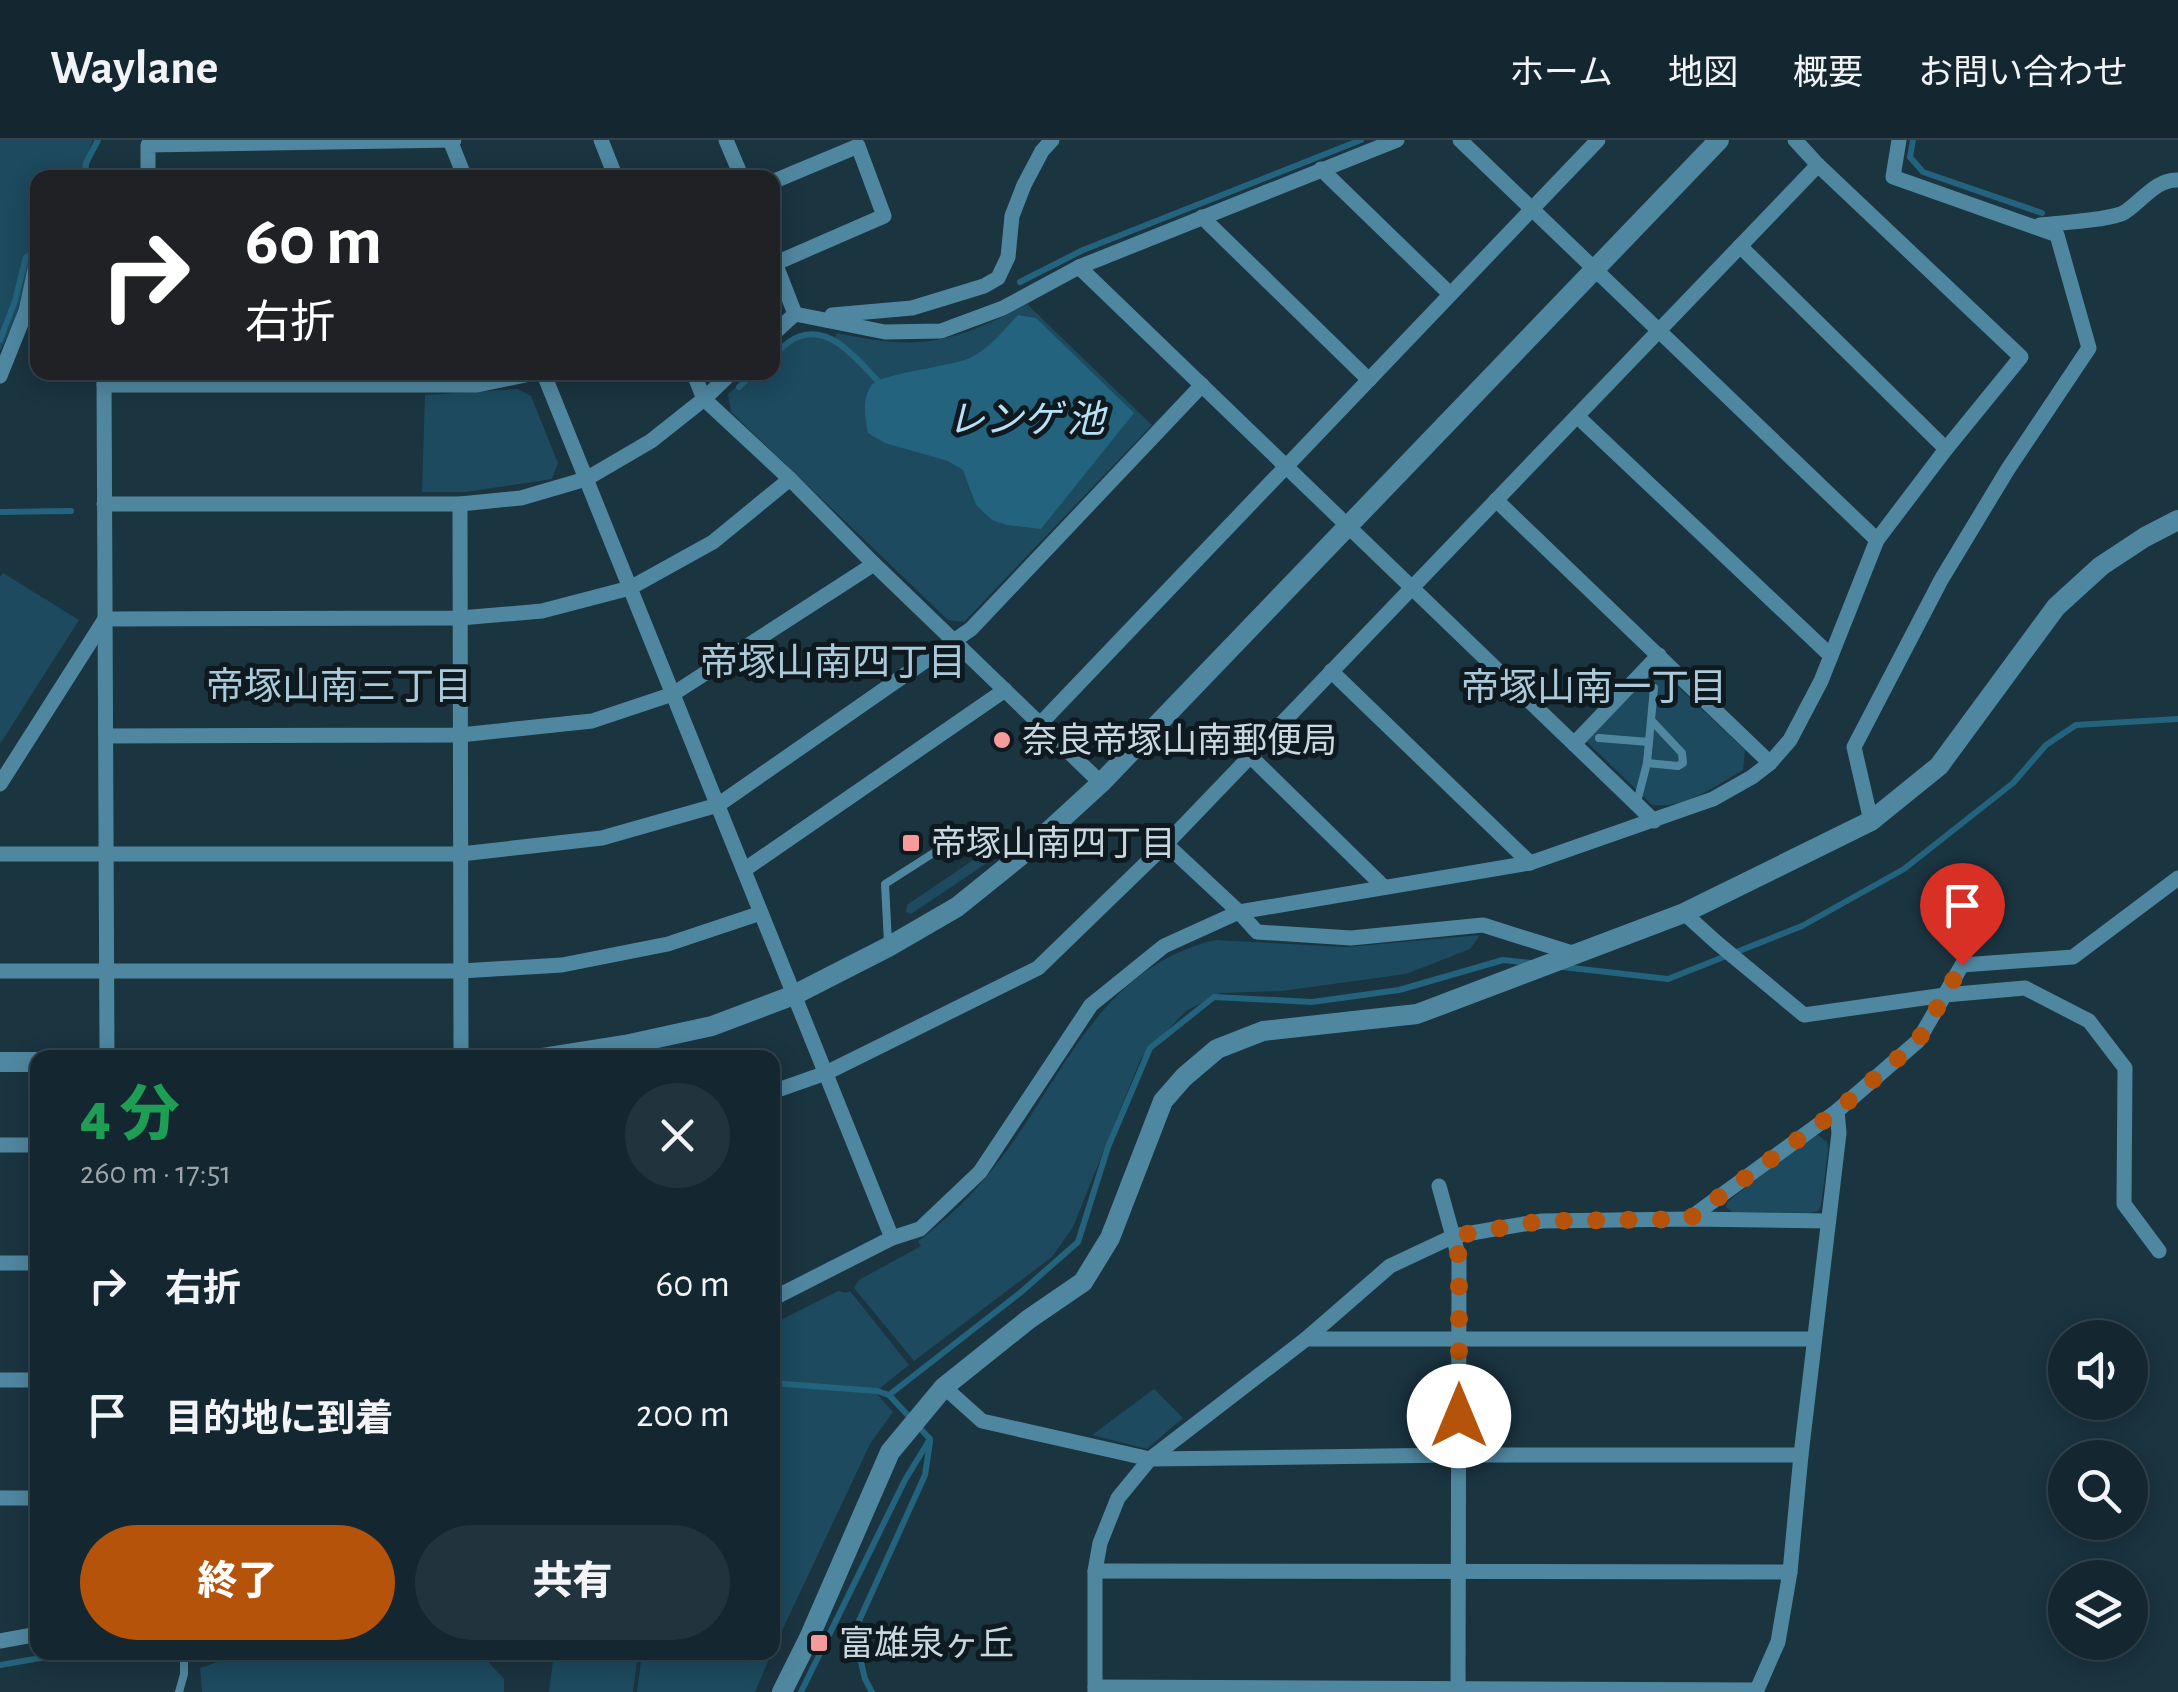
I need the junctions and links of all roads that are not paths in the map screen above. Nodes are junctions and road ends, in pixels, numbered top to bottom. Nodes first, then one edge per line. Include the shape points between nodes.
1 (451, 140) edge
2 (601, 140) edge
3 (726, 140) edge
4 (1052, 140) edge
5 (1397, 140) edge
6 (1460, 140) edge
7 (1598, 140) edge
8 (1719, 140) edge
9 (1795, 140) edge
10 (1899, 140) edge
11 (1818, 165) junction
12 (1321, 169) junction
13 (148, 170) edge
14 (462, 170) edge
15 (613, 170) edge
16 (739, 170) edge
17 (780, 179) edge
18 (2178, 180) edge
19 (1532, 209) junction
20 (1202, 217) junction
21 (2032, 226) junction
22 (1740, 246) junction
23 (780, 257) edge
24 (1079, 268) junction
25 (1596, 270) junction
26 (780, 276) edge
27 (30, 293) edge
28 (1450, 294) junction
29 (794, 314) junction
30 (812, 316) junction
31 (780, 327) edge
32 (1659, 330) junction
33 (0, 376) edge
34 (104, 380) edge
35 (373, 380) edge
36 (499, 380) edge
37 (545, 380) edge
38 (696, 380) edge
39 (724, 380) edge
40 (1369, 380) junction
41 (1202, 385) junction
42 (704, 399) junction
43 (1577, 416) junction
44 (1946, 449) junction
45 (1286, 466) junction
46 (586, 479) junction
47 (790, 479) junction
48 (1496, 500) junction
49 (104, 504) junction
50 (460, 504) junction
51 (2178, 520) edge
52 (1348, 526) junction
53 (1877, 540) junction
54 (874, 564) junction
55 (630, 588) junction
56 (1412, 588) junction
57 (105, 618) junction
58 (460, 618) junction
59 (955, 642) junction
60 (1659, 656) junction
61 (1831, 656) junction
62 (1332, 671) junction
63 (1654, 688) dead end
64 (1005, 690) junction
65 (673, 694) junction
66 (1651, 720) junction
67 (1040, 724) junction
68 (106, 736) junction
69 (460, 736) junction
70 (1599, 738) dead end
71 (1649, 742) junction
72 (1574, 744) junction
73 (1250, 756) junction
74 (1770, 762) junction
75 (1648, 763) junction
76 (1101, 783) junction
77 (0, 784) edge
78 (718, 805) junction
79 (1637, 805) junction
80 (1654, 821) junction
81 (1872, 821) junction
82 (1166, 844) junction
83 (1029, 849) junction
84 (106, 853) junction
85 (0, 854) edge
86 (460, 854) junction
87 (1530, 863) junction
88 (744, 870) junction
89 (2178, 878) edge
90 (1383, 886) junction
91 (1239, 912) junction
92 (1684, 912) junction
93 (761, 913) junction
94 (888, 947) junction
95 (1572, 953) junction
96 (461, 971) junction
97 (0, 972) edge
98 (107, 972) junction
99 (794, 995) junction
100 (1944, 995) junction
101 (107, 1050) edge
102 (461, 1050) edge
103 (593, 1050) edge
104 (0, 1062) edge
105 (30, 1062) edge
106 (826, 1073) junction
107 (780, 1089) edge
108 (1837, 1111) junction
109 (0, 1145) edge
110 (30, 1145) edge
111 (1440, 1186) dead end
112 (1689, 1219) junction
113 (1828, 1222) junction
114 (1454, 1236) junction
115 (892, 1238) junction
116 (2159, 1252) dead end
117 (0, 1263) edge
118 (30, 1263) edge
119 (780, 1295) edge
120 (1306, 1339) junction
121 (1459, 1339) junction
122 (1814, 1339) junction
123 (0, 1380) edge
124 (30, 1380) edge
125 (944, 1388) junction
126 (1459, 1454) junction
127 (1800, 1455) junction
128 (1150, 1459) junction
129 (0, 1498) edge
130 (30, 1498) edge
131 (1095, 1571) junction
132 (1458, 1571) junction
133 (1790, 1572) junction
134 (30, 1635) edge
135 (0, 1641) edge
136 (184, 1660) edge
137 (1095, 1690) edge
138 (1458, 1690) edge
139 (1757, 1691) edge
140 (179, 1692) edge
141 (782, 1692) edge

1 - 13 street via 148,146
1 - 14 street
2 - 15 street
3 - 16 street
4 - 30 street via 1024,185 998,278 912,308
5 - 12 street
6 - 19 street
7 - 19 street
8 - 25 street
9 - 11 street
10 - 21 street via 1893,177
11 - 22 street
11 - 44 street via 2021,357
12 - 20 street
12 - 28 street
17 - 23 street via 858,146 884,216
18 - 21 street via 2162,182 2122,214
19 - 25 street
19 - 28 street
20 - 24 street
20 - 40 street
21 - 81 street via 2058,234 2089,348 1942,580 1854,747
22 - 32 street
22 - 44 street
24 - 30 street via 941,332 885,332
24 - 41 street
25 - 32 street
25 - 52 street
26 - 29 street
27 - 33 street
28 - 40 street
29 - 30 street
29 - 31 street
32 - 43 street
32 - 53 street
34 - 49 street
35 - 36 street
37 - 46 street
38 - 42 street
39 - 42 street
40 - 45 street
41 - 45 street
41 - 59 street
42 - 46 street via 651,441
42 - 47 street
43 - 48 street
43 - 61 street
44 - 53 street
45 - 52 street
45 - 67 street
46 - 50 street via 521,498
46 - 55 street
47 - 54 street
47 - 55 street via 713,542
48 - 56 street
48 - 60 street
49 - 50 street
49 - 57 street
50 - 58 street
51 - 81 street via 2101,566 2056,607 1939,766
52 - 56 street
52 - 76 street
53 - 61 street
54 - 59 street
54 - 65 street
55 - 58 street via 542,611
55 - 65 street
56 - 62 street
56 - 72 street
57 - 58 street
57 - 68 street
57 - 77 street
58 - 69 street
59 - 64 street
59 - 78 street
60 - 72 street
60 - 74 street
61 - 74 street via 1790,740
62 - 73 street
62 - 87 street
63 - 66 lane
64 - 67 street
64 - 88 street
65 - 69 street via 592,721
65 - 78 street
66 - 71 lane
66 - 75 lane via 1682,752 1683,763
67 - 76 street
68 - 69 street
68 - 84 street
69 - 86 street
70 - 71 lane
71 - 75 lane
72 - 79 street
73 - 82 street
73 - 90 street
74 - 80 street via 1713,799
75 - 79 lane
76 - 83 street
78 - 86 street via 602,838
78 - 88 street
79 - 80 street
80 - 87 street
81 - 92 street
82 - 91 street
82 - 106 street via 1038,968
83 - 94 street via 957,907
83 - 94 lane via 972,830 885,884
84 - 85 street
84 - 86 street
84 - 98 street
86 - 96 street
87 - 90 street
88 - 93 street
89 - 100 street via 2073,956 1962,965
90 - 91 street
91 - 95 street via 1257,932 1350,938 1483,924
91 - 115 street via 1164,946 1091,1005 980,1172 920,1228
92 - 95 street
92 - 100 street via 1804,1015
93 - 96 street via 668,944 562,966
93 - 99 street
94 - 99 street
95 - 125 street via 1416,1014 1263,1030 1217,1049 1163,1101 1110,1238 1083,1282
96 - 98 street
96 - 102 street
97 - 98 street
98 - 101 street
99 - 103 street via 712,1026
99 - 106 street
100 - 108 street via 1918,1041
100 - 116 street via 2025,988 2089,1020 2125,1068 2124,1204
104 - 105 street
106 - 107 street
106 - 115 street
108 - 112 street
108 - 113 street
109 - 110 street
111 - 114 street
112 - 113 street
112 - 114 street via 1542,1221
113 - 122 street
114 - 120 street via 1390,1266
114 - 121 street
115 - 119 street
117 - 118 street
120 - 121 street
120 - 128 street
121 - 122 street
121 - 126 street
122 - 127 street
123 - 124 street
125 - 128 street via 982,1421
125 - 141 street via 890,1452
126 - 127 street
126 - 128 street
126 - 132 street
127 - 133 street
128 - 131 street via 1118,1498
129 - 130 street
131 - 132 street
131 - 137 street
132 - 133 street
132 - 138 street
133 - 139 street via 1778,1642
134 - 135 street
136 - 140 lane
137 - 138 street
138 - 139 street

